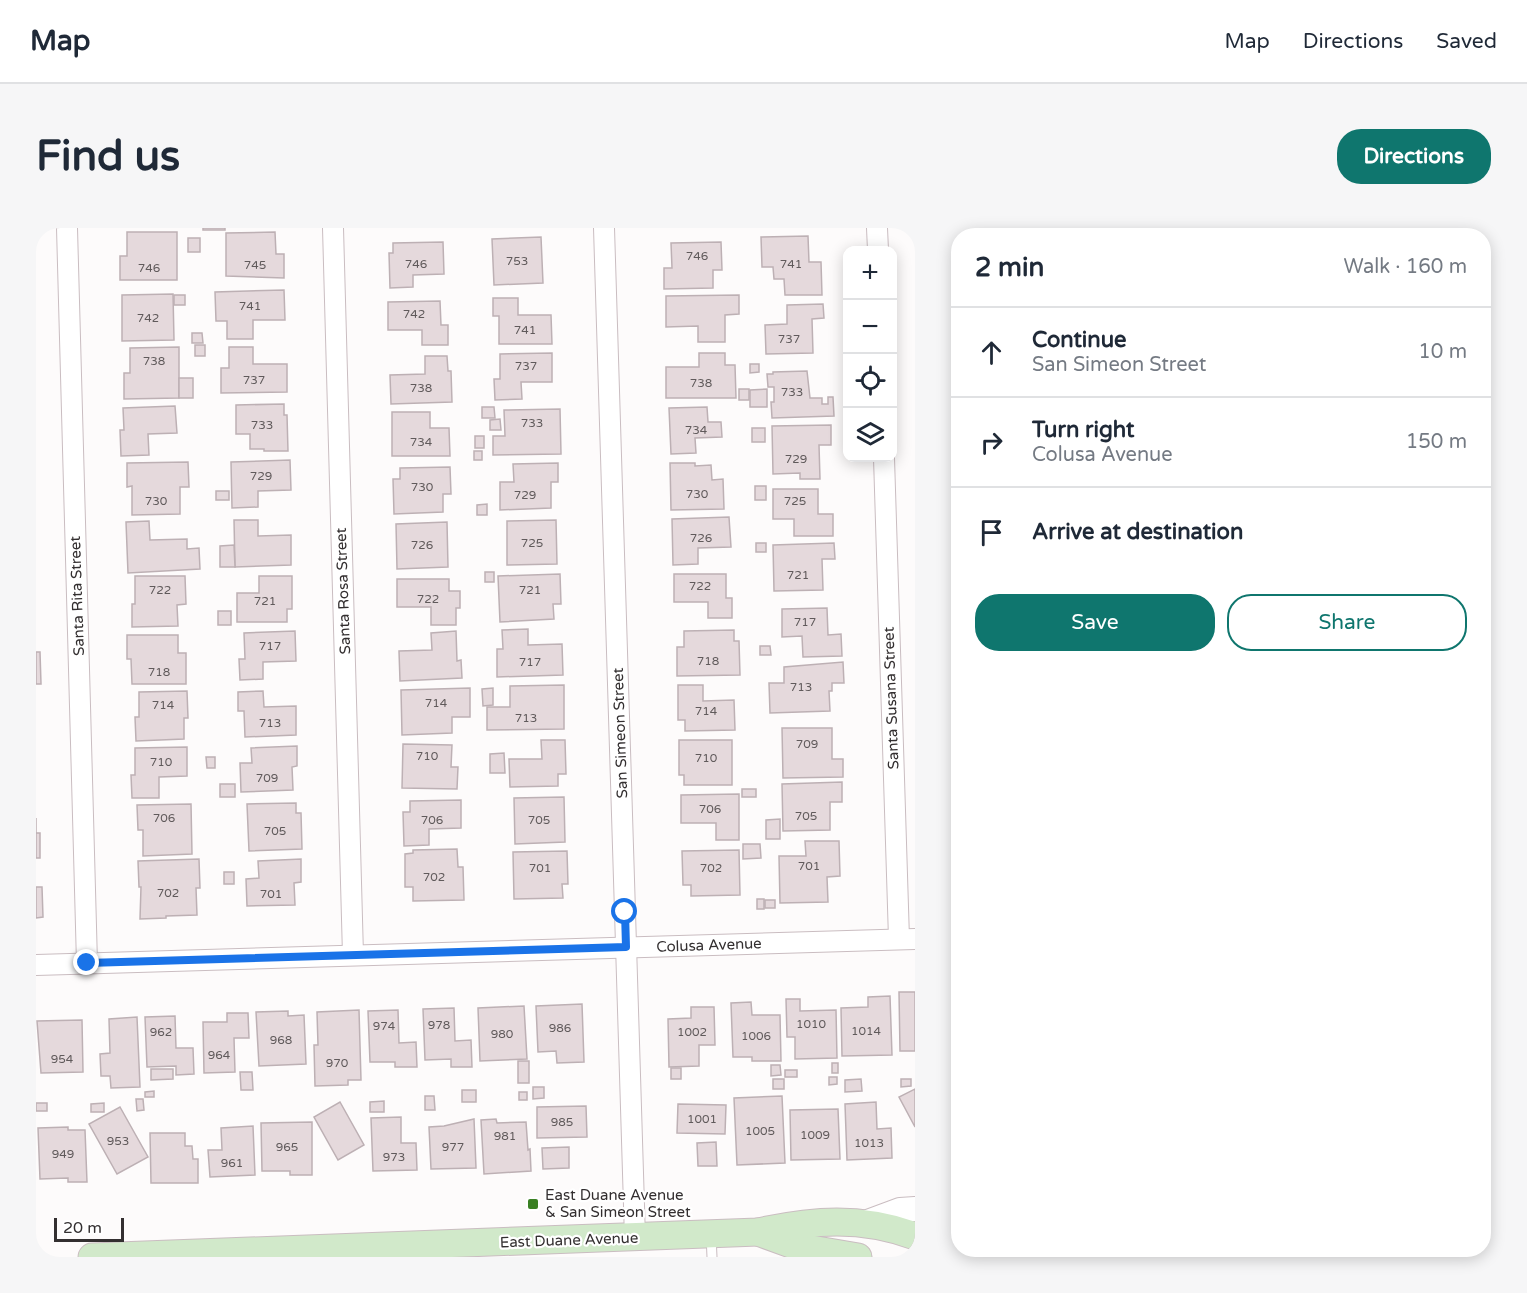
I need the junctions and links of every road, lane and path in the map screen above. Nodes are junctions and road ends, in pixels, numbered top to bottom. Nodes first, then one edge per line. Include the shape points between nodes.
1 (67, 228) edge
2 (333, 228) edge
3 (604, 228) edge
4 (877, 228) edge
5 (878, 246) edge
6 (884, 462) edge
7 (907, 939) edge
8 (626, 947) junction
9 (353, 955) junction
10 (87, 963) junction
11 (36, 965) edge
12 (915, 1209) edge
13 (865, 1223) junction
14 (758, 1232) junction
15 (915, 1236) edge
16 (635, 1238) junction
17 (711, 1245) edge
18 (92, 1257) edge
19 (858, 1257) edge

1 - 10 street, Santa Rita Street
2 - 9 street, Santa Rosa Street
3 - 8 street, San Simeon Street
4 - 5 street
6 - 7 street, Santa Susana Street
7 - 8 street, Colusa Avenue
8 - 9 street, Colusa Avenue
8 - 16 street, San Simeon Street
9 - 10 street, Colusa Avenue
10 - 11 street, Colusa Avenue
12 - 13 street via 900,1210
13 - 14 main road, East Duane Avenue via 799,1223
13 - 15 main road, East Duane Avenue
14 - 17 main road, East Duane Avenue
14 - 19 main road, East Duane Avenue via 799,1247
16 - 17 main road, East Duane Avenue
16 - 18 main road, East Duane Avenue

